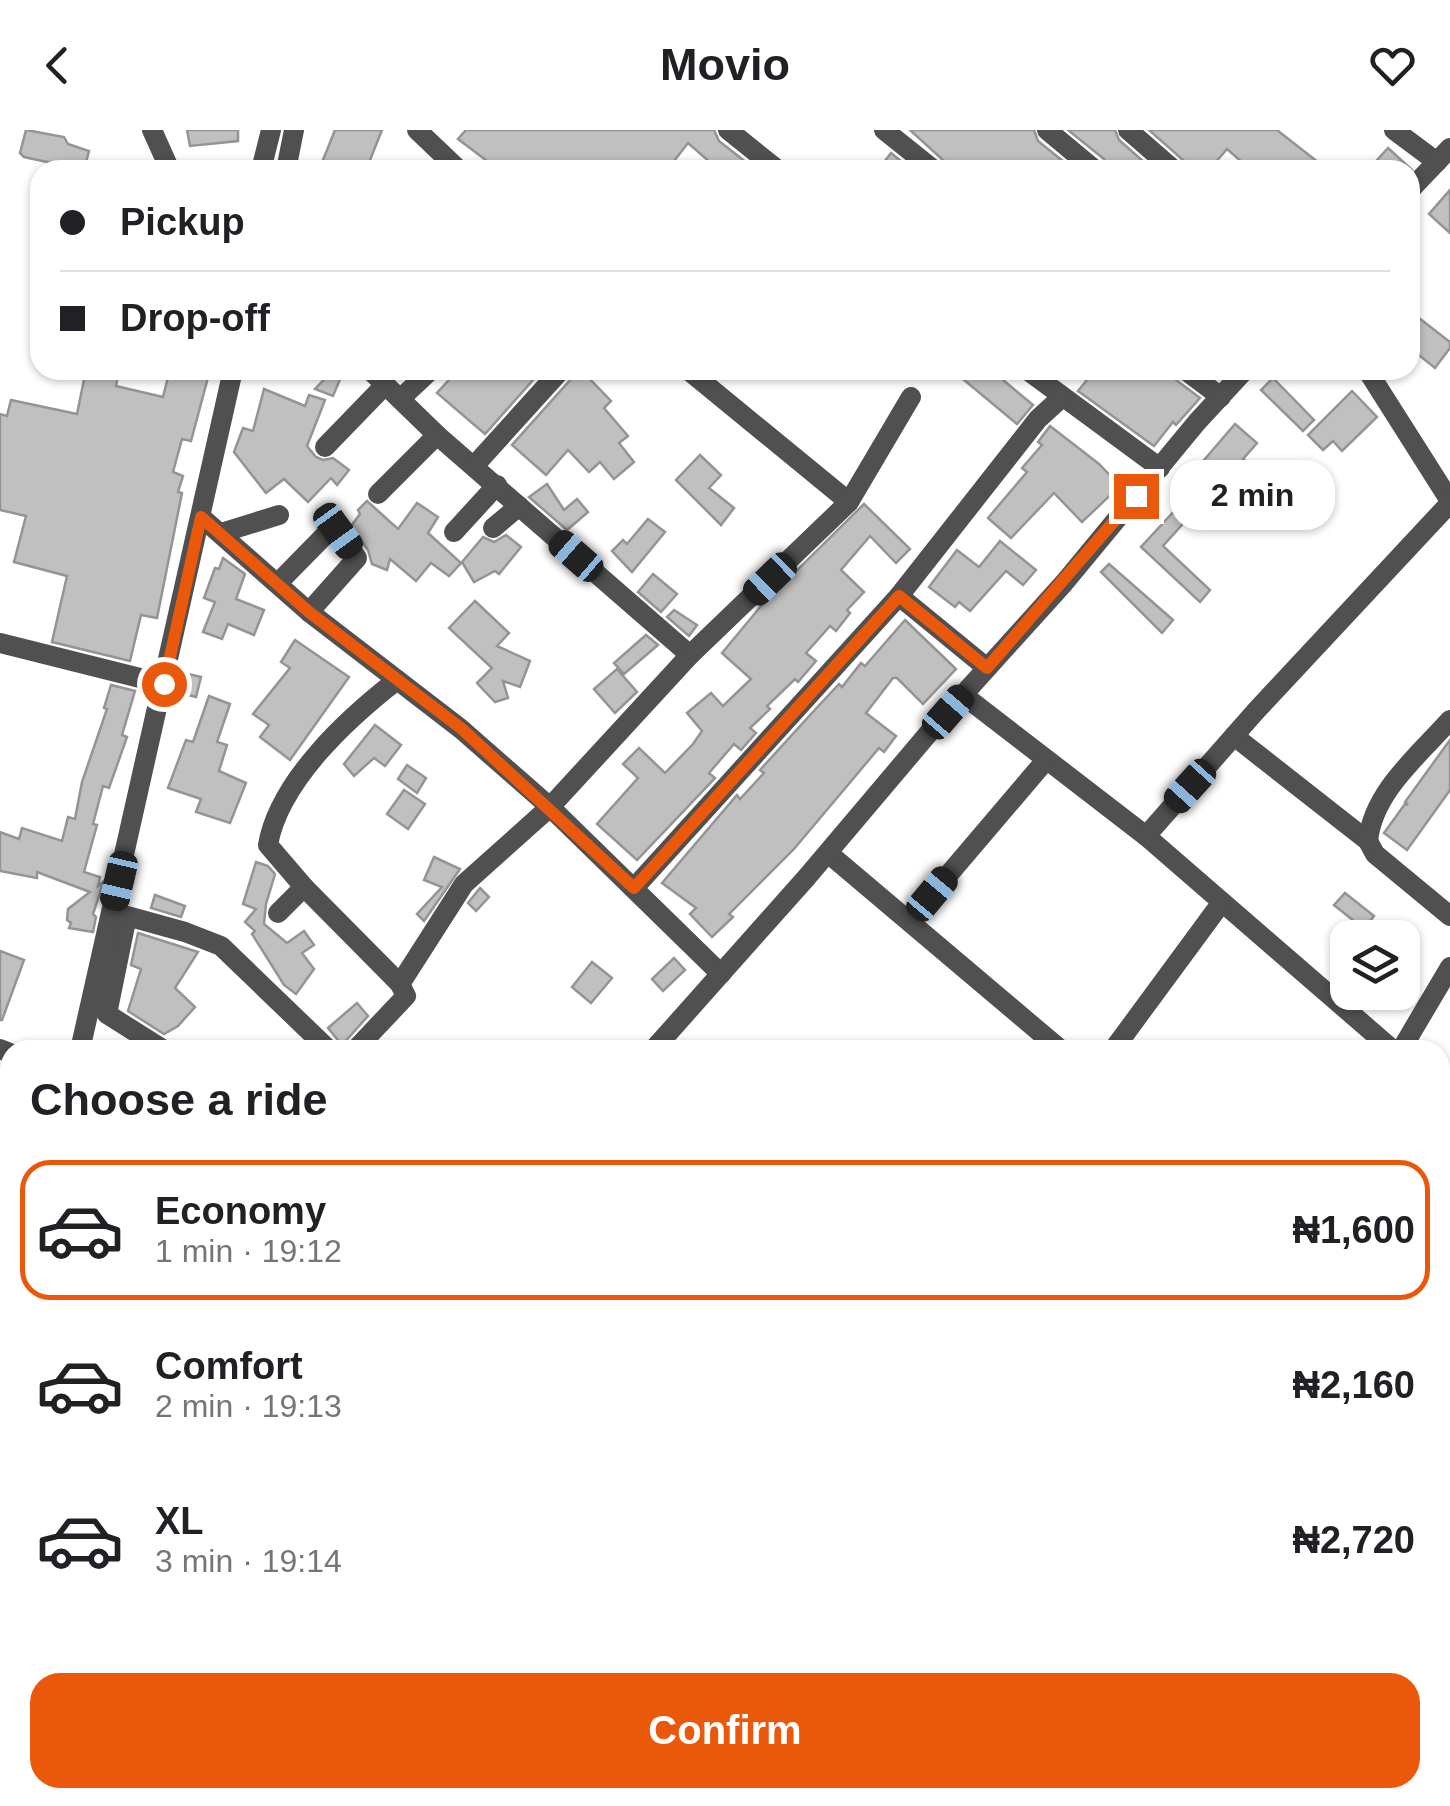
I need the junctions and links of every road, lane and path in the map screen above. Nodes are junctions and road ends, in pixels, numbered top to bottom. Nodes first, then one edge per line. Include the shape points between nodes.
1 (152, 130) edge
2 (271, 130) edge
3 (294, 130) edge
4 (416, 130) edge
5 (728, 130) edge
6 (884, 130) edge
7 (1047, 130) edge
8 (1128, 130) edge
9 (1394, 130) edge
10 (1444, 155) edge
11 (166, 160) edge
12 (264, 160) edge
13 (288, 160) edge
14 (448, 160) edge
15 (766, 160) edge
16 (922, 160) edge
17 (1083, 160) edge
18 (1162, 160) edge
19 (1420, 180) edge
20 (232, 380) edge
21 (552, 380) edge
22 (700, 380) edge
23 (1038, 380) edge
24 (1198, 380) edge
25 (1236, 380) edge
26 (1372, 380) edge
27 (385, 384) edge
28 (911, 397) dead end
29 (1220, 397) junction
30 (1061, 398) junction
31 (437, 435) junction
32 (325, 447) dead end
33 (474, 466) junction
34 (1160, 468) junction
35 (496, 485) junction
36 (378, 494) dead end
37 (849, 502) junction
38 (1450, 502) edge
39 (519, 506) junction
40 (279, 514) dead end
41 (201, 517) junction
42 (493, 528) dead end
43 (222, 532) junction
44 (454, 532) dead end
45 (278, 582) junction
46 (899, 596) junction
47 (309, 612) junction
48 (0, 643) edge
49 (690, 655) junction
50 (987, 668) junction
51 (397, 680) junction
52 (164, 684) junction
53 (963, 694) junction
54 (1450, 720) edge
55 (1234, 736) junction
56 (1046, 760) junction
57 (550, 808) junction
58 (1146, 836) junction
59 (1368, 841) junction
60 (828, 852) junction
61 (304, 888) junction
62 (634, 888) junction
63 (1222, 902) junction
64 (278, 913) dead end
65 (1450, 916) edge
66 (909, 921) junction
67 (1450, 967) edge
68 (721, 974) junction
69 (400, 984) junction
70 (82, 1040) edge
71 (148, 1040) edge
72 (319, 1040) edge
73 (364, 1040) edge
74 (662, 1040) edge
75 (1050, 1040) edge
76 (1120, 1040) edge
77 (1385, 1040) edge
78 (1403, 1040) edge

1 - 11 street
2 - 12 street
3 - 13 street
4 - 14 street
5 - 15 street
6 - 16 street
7 - 17 street
8 - 18 street
9 - 10 street
10 - 19 street
20 - 41 street
21 - 33 street
22 - 37 street
23 - 30 street
24 - 29 street
25 - 29 street
26 - 38 street
27 - 31 street
27 - 32 street
28 - 37 street
29 - 34 street
30 - 34 street
30 - 46 street
31 - 33 street
31 - 36 street
33 - 35 street
34 - 50 street
35 - 39 street
35 - 44 street
37 - 49 street
38 - 55 street
39 - 42 street
39 - 49 street
40 - 43 street
41 - 43 street
41 - 52 street
43 - 45 street
45 - 47 street
45 - 47 street via 328,532 338,531 357,558
46 - 50 street
46 - 62 street
47 - 51 street
48 - 52 street
49 - 57 street
50 - 53 street
51 - 57 street
51 - 61 street via 326,744 278,813 268,845
52 - 70 street
53 - 56 street
53 - 60 street
54 - 59 street via 1378,802
55 - 58 street
55 - 59 street
56 - 58 street
56 - 66 street
57 - 62 street
57 - 69 street via 464,884
58 - 63 street
59 - 65 street
60 - 66 street
60 - 68 street
61 - 64 street
61 - 69 street
62 - 68 street
63 - 76 street
63 - 77 street
66 - 75 street
67 - 78 street
68 - 74 street
69 - 73 street via 406,996
71 - 72 street via 107,1014 127,916 221,946

